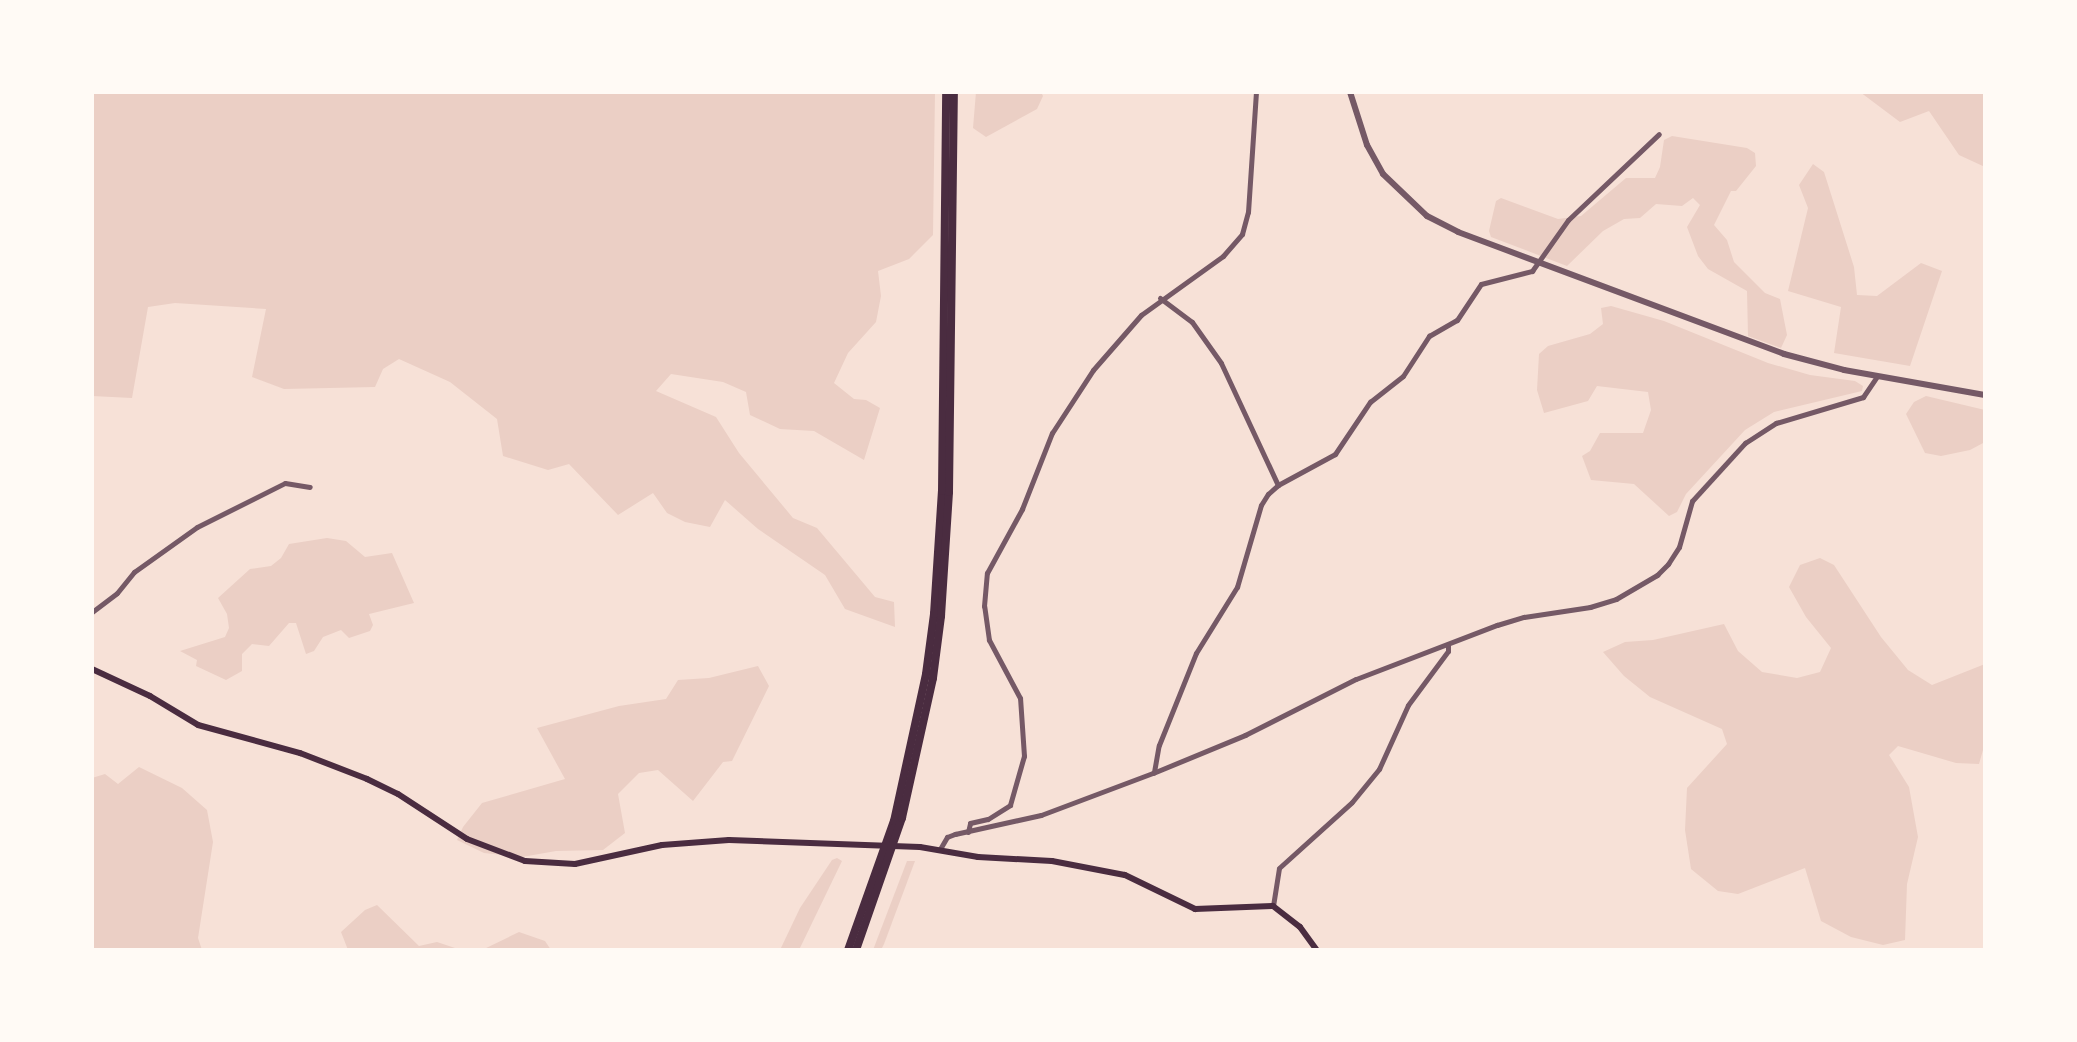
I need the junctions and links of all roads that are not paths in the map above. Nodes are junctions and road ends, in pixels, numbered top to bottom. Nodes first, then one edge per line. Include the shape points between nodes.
1 (946, 92) edge
2 (954, 92) edge
3 (1256, 92) edge
4 (1350, 92) edge
5 (1659, 134) dead end
6 (1537, 263) junction
7 (1160, 298) junction
8 (1877, 376) junction
9 (1985, 395) edge
10 (1278, 485) junction
11 (310, 487) dead end
12 (92, 612) edge
13 (1448, 644) junction
14 (92, 669) edge
15 (1153, 773) junction
16 (968, 832) junction
17 (940, 849) junction
18 (1273, 906) junction
19 (848, 950) edge
20 (856, 950) edge
21 (1317, 950) edge

1 - 19 highway via 942,491 934,614 903,784
2 - 20 highway via 949,478 941,616 910,789
3 - 7 street via 1242,234 1223,256
4 - 6 street via 1367,145 1400,194 1450,228
5 - 6 street via 1568,220
6 - 8 street via 1784,354
6 - 10 street via 1528,273 1481,284 1457,320 1429,336 1403,376 1370,402 1335,454
7 - 10 street via 1192,322 1221,363
7 - 16 street via 1111,346 1068,406 987,573 989,640 1020,698 1024,756 1010,805 970,823
8 - 9 street
8 - 13 street via 1863,397 1776,423 1745,443 1692,501 1679,547 1657,575 1602,604 1524,617
10 - 15 street via 1261,505 1237,587 1196,653
11 - 12 street via 285,483 197,527 141,566
13 - 15 street via 1356,679 1245,735
13 - 18 street via 1408,705 1379,769 1352,802 1279,868
14 - 17 main road via 198,725 300,753 367,779 467,839 525,861 575,864 705,841
15 - 16 street via 1041,815
16 - 17 street via 947,837
17 - 18 main road via 1116,872 1195,909
18 - 21 main road via 1300,927

